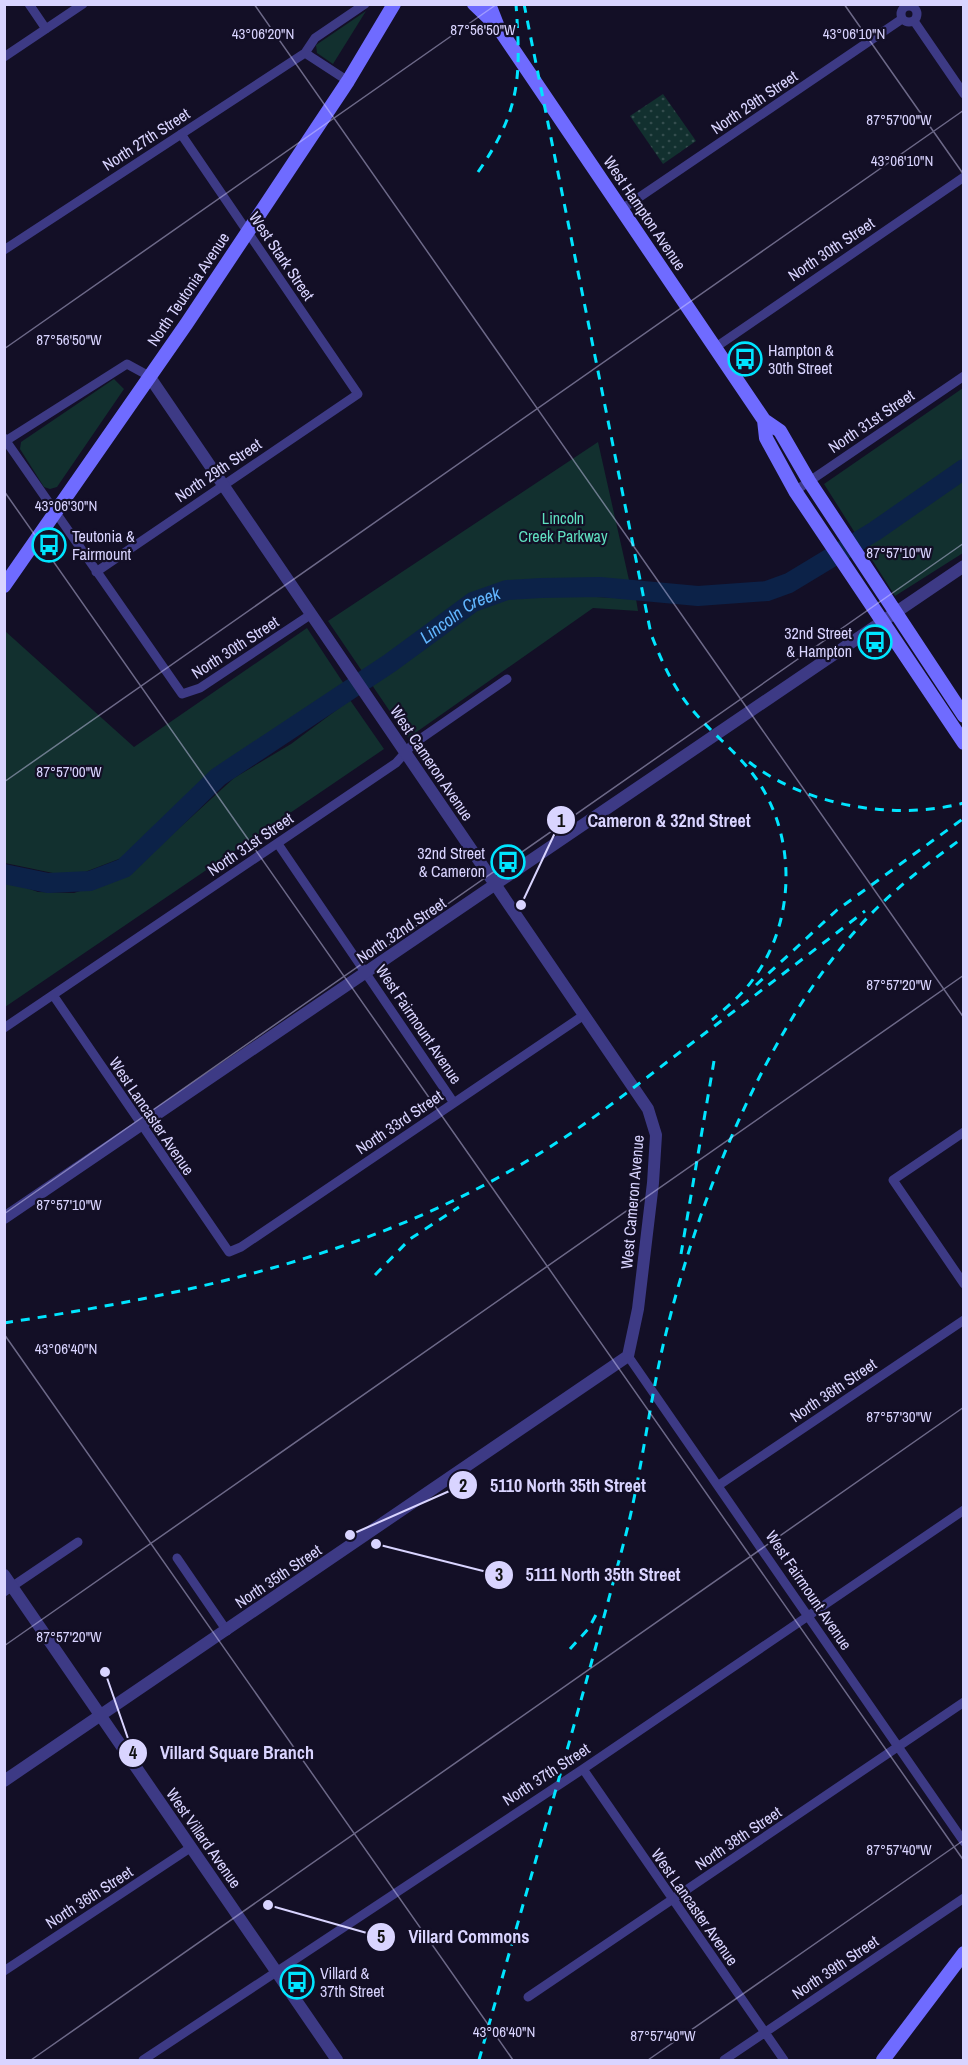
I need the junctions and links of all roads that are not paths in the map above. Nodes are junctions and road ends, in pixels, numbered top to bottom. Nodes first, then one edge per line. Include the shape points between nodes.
1 (29, 4) edge
2 (83, 4) edge
3 (365, 4) edge
4 (474, 4) edge
5 (489, 4) edge
6 (396, 5) edge
7 (903, 6) edge
8 (919, 7) edge
9 (902, 19) junction
10 (914, 21) junction
11 (498, 27) junction
12 (46, 29) junction
13 (305, 53) junction
14 (4, 57) edge
15 (348, 81) junction
16 (963, 94) edge
17 (181, 134) junction
18 (963, 177) edge
19 (622, 209) junction
20 (247, 232) junction
21 (4, 250) edge
22 (717, 347) junction
23 (149, 376) junction
24 (963, 376) edge
25 (358, 394) joint
26 (764, 420) junction
27 (5, 440) edge
28 (808, 481) junction
29 (223, 484) junction
30 (795, 491) junction
31 (57, 512) junction
32 (963, 566) edge
33 (96, 572) junction
34 (4, 586) edge
35 (894, 613) junction
36 (310, 615) junction
37 (880, 622) junction
38 (507, 679) dead end
39 (963, 716) edge
40 (963, 743) edge
41 (405, 753) junction
42 (278, 844) junction
43 (495, 885) junction
44 (366, 973) junction
45 (53, 995) junction
46 (584, 1015) junction
47 (4, 1028) edge
48 (454, 1103) junction
49 (140, 1125) junction
50 (963, 1132) edge
51 (4, 1218) edge
52 (229, 1252) joint
53 (963, 1284) edge
54 (963, 1320) edge
55 (628, 1356) junction
56 (718, 1485) junction
57 (963, 1510) edge
58 (78, 1542) dead end
59 (177, 1558) dead end
60 (4, 1575) edge
61 (9, 1589) edge
62 (808, 1616) junction
63 (227, 1631) junction
64 (963, 1702) edge
65 (100, 1718) junction
66 (898, 1747) junction
67 (583, 1769) junction
68 (4, 1781) edge
69 (963, 1842) edge
70 (190, 1848) junction
71 (963, 1898) edge
72 (672, 1901) junction
73 (963, 1953) edge
74 (4, 1971) edge
75 (276, 1972) junction
76 (528, 1996) dead end
77 (765, 2033) junction
78 (143, 2061) edge
79 (337, 2061) edge
80 (724, 2061) edge
81 (784, 2061) edge
82 (883, 2061) edge

1 - 12 street
2 - 12 street
3 - 13 street, North 27th Street via 315,38
4 - 11 main road, West Hampton Avenue
5 - 11 main road, West Hampton Avenue
6 - 15 main road, North Teutonia Avenue
7 - 8 street
7 - 9 street
8 - 10 street
9 - 10 street
9 - 19 street, North 29th Street
10 - 16 street
11 - 19 main road, West Hampton Avenue
12 - 14 street
13 - 15 street
13 - 17 street, North 27th Street
15 - 20 main road, North Teutonia Avenue
17 - 20 street, West Stark Street
17 - 21 street, North 27th Street
18 - 22 street, North 30th Street
19 - 22 main road, West Hampton Avenue
20 - 23 main road, North Teutonia Avenue
20 - 25 street, West Stark Street
22 - 26 main road, West Hampton Avenue
23 - 27 street via 127,364
23 - 29 street, West Cameron Avenue
23 - 31 main road, North Teutonia Avenue
24 - 28 street, North 31st Street
25 - 29 street, North 29th Street
26 - 28 main road, West Hampton Avenue via 780,431
26 - 30 main road, West Hampton Avenue via 765,438
27 - 31 street
28 - 30 street, North 31st Street
28 - 35 main road, West Hampton Avenue
29 - 33 street, North 29th Street
29 - 36 street, West Cameron Avenue
30 - 37 main road, West Hampton Avenue
31 - 33 street
31 - 34 main road, North Teutonia Avenue
32 - 35 street, North 32nd Street
33 - 36 street, North 30th Street via 182,694 200,688
35 - 37 street, North 32nd Street
35 - 39 main road, West Hampton Avenue
36 - 41 street, West Cameron Avenue
37 - 40 main road, West Hampton Avenue
37 - 43 street, North 32nd Street
38 - 41 street, North 31st Street
41 - 42 street, North 31st Street
41 - 43 street, West Cameron Avenue
42 - 44 street, West Fairmount Avenue
42 - 45 street, North 31st Street
43 - 44 street, North 32nd Street
43 - 46 street, West Cameron Avenue
44 - 48 street, West Fairmount Avenue
44 - 49 street, North 32nd Street
45 - 47 street, North 31st Street
45 - 49 street, West Lancaster Avenue
46 - 48 street, North 33rd Street
46 - 55 street, West Cameron Avenue via 648,1109 656,1136 638,1309
48 - 52 street, North 33rd Street
49 - 51 street, North 32nd Street
49 - 52 street, West Lancaster Avenue
50 - 53 street via 893,1180
54 - 56 street, North 36th Street
55 - 56 street, West Fairmount Avenue
55 - 63 street, North 35th Street
56 - 62 street, West Fairmount Avenue
57 - 62 street, North 37th Street
58 - 61 street
59 - 63 street
60 - 61 street, West Villard Avenue
61 - 65 street, West Villard Avenue
62 - 66 street, West Fairmount Avenue
62 - 67 street, North 37th Street
63 - 65 street, North 35th Street
64 - 66 street, North 38th Street
65 - 68 street, North 35th Street
65 - 70 street, West Villard Avenue
66 - 69 street, West Fairmount Avenue
66 - 72 street, North 38th Street
67 - 72 street, West Lancaster Avenue
67 - 75 street, North 37th Street
70 - 74 street, North 36th Street
70 - 75 street, West Villard Avenue
71 - 77 street, North 39th Street
72 - 76 street, North 38th Street
72 - 77 street, West Lancaster Avenue
73 - 82 main road
75 - 78 street, North 37th Street
75 - 79 street, West Villard Avenue
77 - 80 street, North 39th Street
77 - 81 street, West Lancaster Avenue

